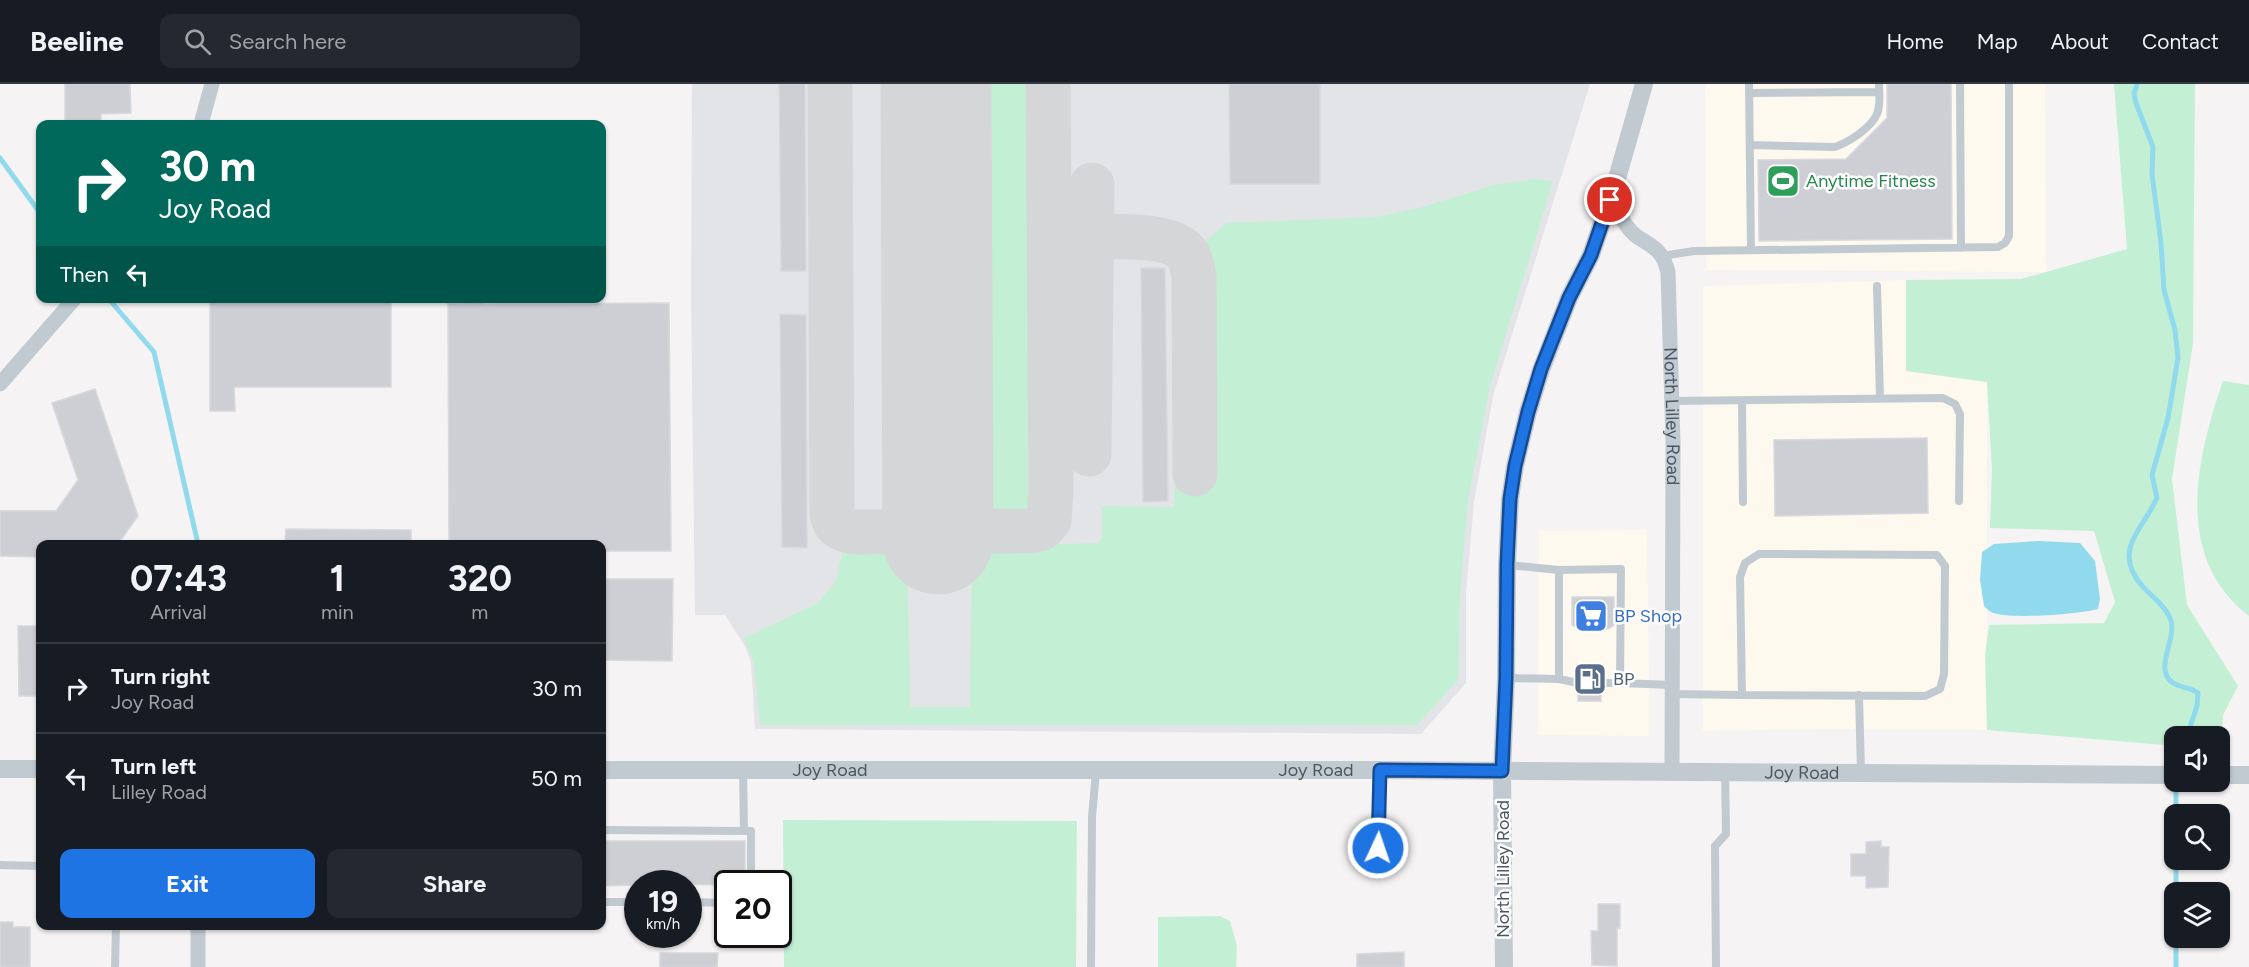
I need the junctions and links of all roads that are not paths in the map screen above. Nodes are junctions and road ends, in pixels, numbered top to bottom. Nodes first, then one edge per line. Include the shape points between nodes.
1 (212, 84) edge
2 (1644, 84) edge
3 (1749, 84) edge
4 (1960, 84) edge
5 (2009, 84) edge
6 (1879, 88) edge
7 (1749, 93) junction
8 (202, 120) edge
9 (1750, 145) junction
10 (1616, 182) junction
11 (1961, 248) junction
12 (1751, 250) junction
13 (1662, 256) junction
14 (1877, 286) dead end
15 (71, 303) edge
16 (0, 384) edge
17 (1880, 399) junction
18 (1672, 401) junction
19 (1742, 401) junction
20 (1959, 501) dead end
21 (1743, 502) dead end
22 (1507, 564) junction
23 (1559, 570) junction
24 (1506, 678) junction
25 (1559, 679) junction
26 (1578, 683) dead end
27 (1600, 683) dead end
28 (1620, 683) junction
29 (1672, 690) junction
30 (1742, 695) junction
31 (1859, 696) junction
32 (0, 769) edge
33 (36, 769) edge
34 (606, 770) edge
35 (743, 770) junction
36 (1096, 770) junction
37 (1380, 770) junction
38 (1502, 771) junction
39 (1861, 772) junction
40 (1672, 773) junction
41 (1725, 773) junction
42 (2164, 774) edge
43 (2230, 775) edge
44 (2249, 775) edge
45 (606, 830) edge
46 (744, 831) junction
47 (1378, 848) dead end
48 (0, 865) edge
49 (36, 866) edge
50 (751, 870) edge
51 (606, 902) edge
52 (624, 902) edge
53 (116, 930) edge
54 (198, 930) edge
55 (115, 967) edge
56 (198, 967) edge
57 (1091, 967) edge
58 (1504, 967) edge
59 (1716, 967) edge

1 - 8 street
2 - 10 street
3 - 7 lane
4 - 11 lane
5 - 11 lane via 2009,236 1998,247
6 - 7 lane
6 - 9 lane via 1876,115 1846,143 1835,147
7 - 9 lane
9 - 12 lane
10 - 13 street via 1616,201 1623,220
10 - 22 street, North Lilley Road via 1591,255 1541,369 1528,412 1510,499
11 - 12 lane
12 - 13 lane
13 - 18 street, North Lilley Road via 1668,272
14 - 17 lane
15 - 16 street
17 - 19 lane
17 - 20 lane via 1943,398 1955,404 1960,414
18 - 19 lane
18 - 29 street, North Lilley Road
19 - 21 lane
22 - 23 lane
22 - 24 street, North Lilley Road
23 - 25 lane
23 - 28 lane via 1621,569
24 - 25 lane
24 - 38 street, North Lilley Road
25 - 26 lane
27 - 28 lane
28 - 29 lane
29 - 30 lane
29 - 40 street, North Lilley Road
30 - 31 lane
30 - 31 lane via 1740,577 1745,563 1759,554 1937,555 1945,566 1944,674 1940,689 1925,696
31 - 39 lane
32 - 33 street
34 - 35 street, Joy Road
35 - 36 street, Joy Road
35 - 46 lane
36 - 37 street, Joy Road
36 - 57 lane
37 - 38 street, Joy Road
37 - 47 lane
38 - 40 street, Joy Road
38 - 58 street, North Lilley Road
39 - 41 street, Joy Road
39 - 42 street, Joy Road
40 - 41 street, Joy Road
41 - 59 lane via 1726,834 1715,846
43 - 44 street
45 - 46 lane
46 - 50 lane via 752,831
48 - 49 lane
51 - 52 lane
53 - 55 lane
54 - 56 street

